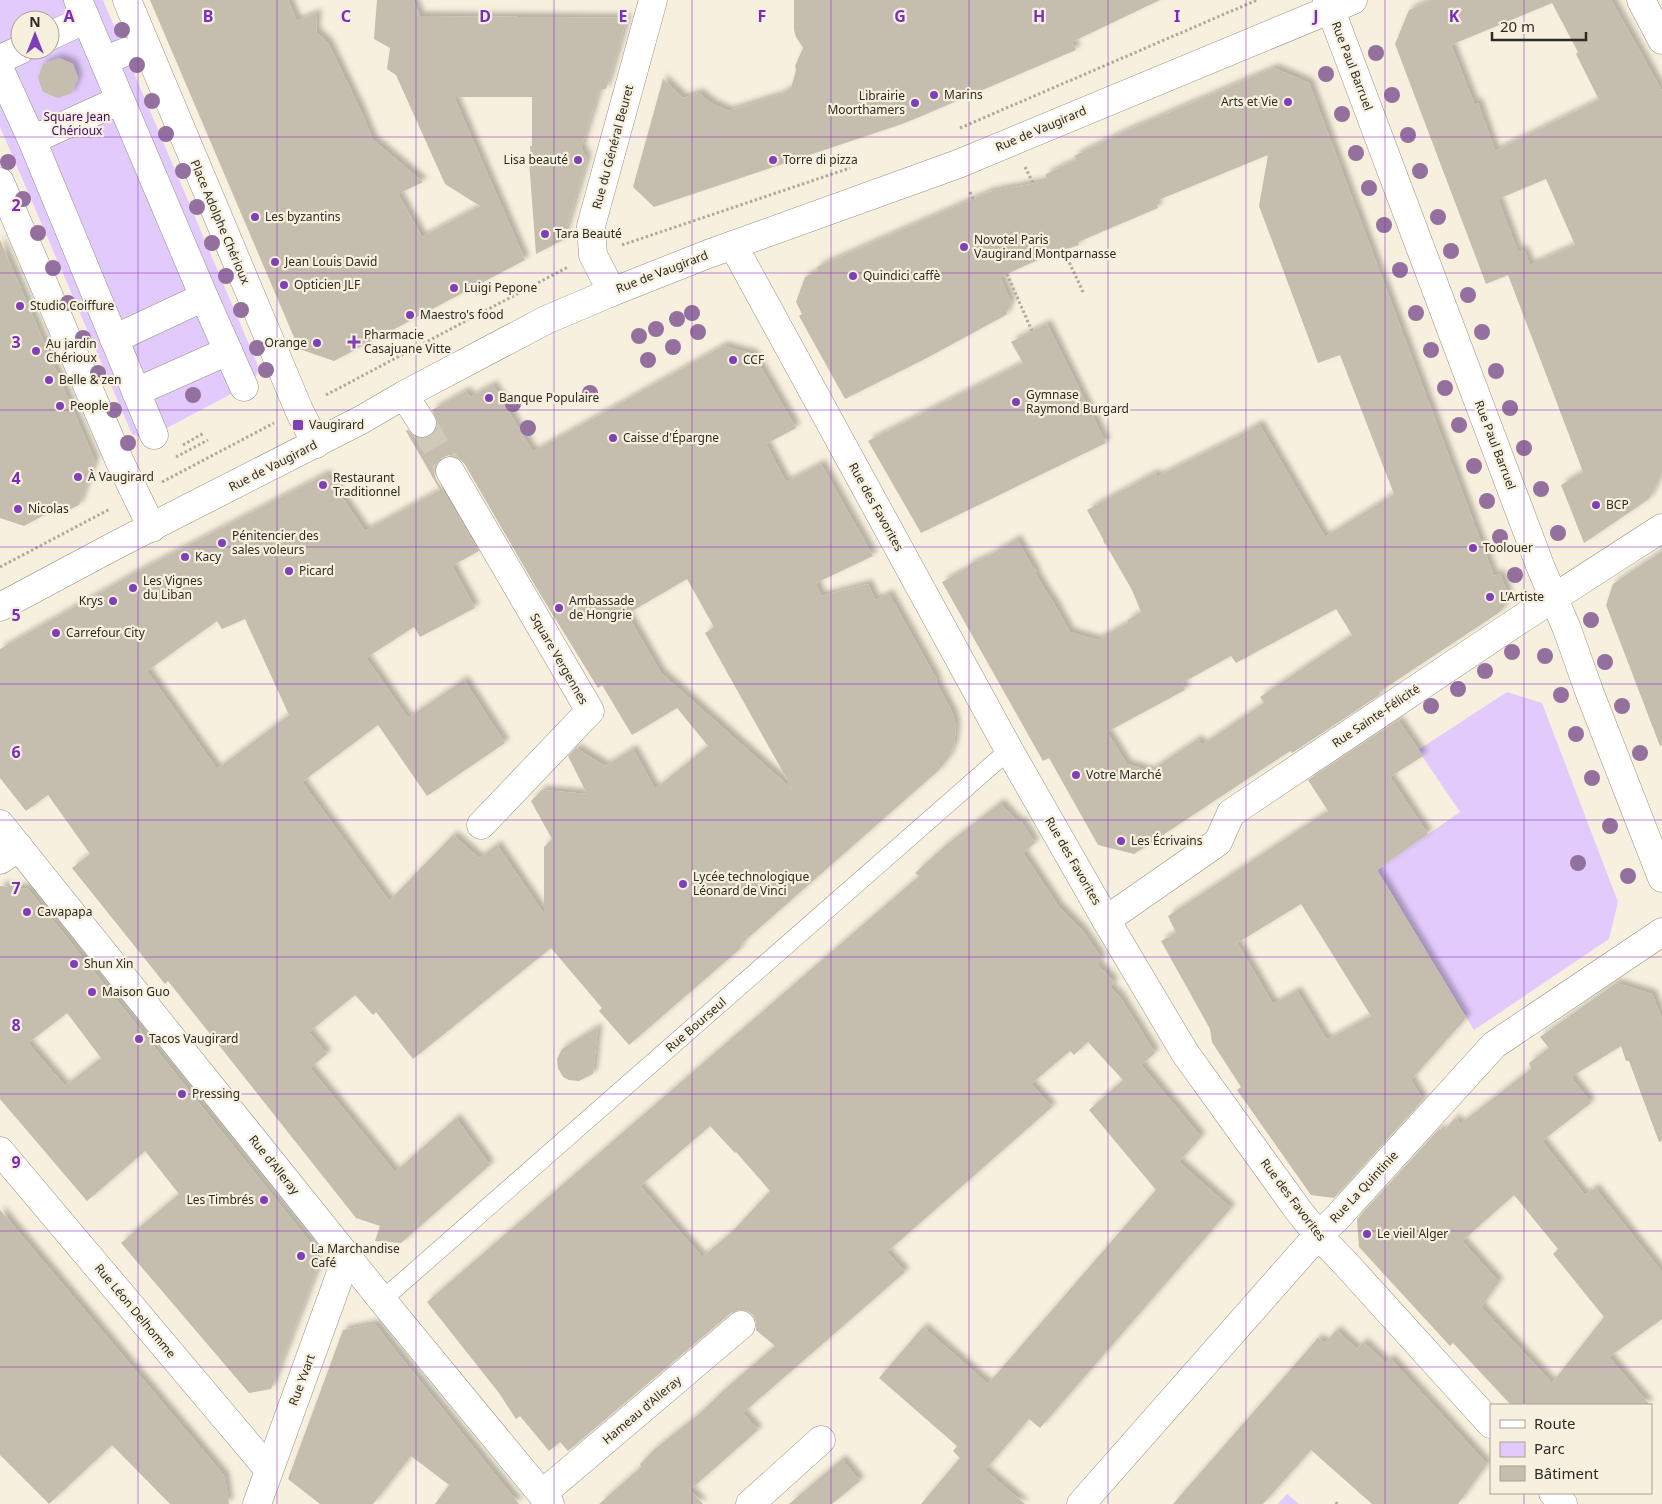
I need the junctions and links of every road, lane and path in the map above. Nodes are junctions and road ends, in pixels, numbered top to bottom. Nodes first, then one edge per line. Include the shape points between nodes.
1 (126, 0) edge
2 (653, 0) edge
3 (1256, 0) edge
4 (1640, 0) edge
5 (1337, 3) edge
6 (82, 10) edge
7 (60, 29) edge
8 (1662, 40) edge
9 (0, 70) edge
10 (120, 100) junction
11 (9, 112) edge
12 (959, 128) dead end
13 (32, 140) junction
14 (858, 166) dead end
15 (1025, 166) dead end
16 (0, 182) edge
17 (1033, 184) dead end
18 (968, 189) dead end
19 (973, 199) dead end
20 (733, 245) junction
21 (614, 248) dead end
22 (1063, 248) dead end
23 (571, 265) dead end
24 (1007, 274) dead end
25 (612, 292) junction
26 (1084, 294) dead end
27 (204, 297) junction
28 (1032, 331) dead end
29 (114, 339) junction
30 (228, 351) junction
31 (244, 387) dead end
32 (136, 392) junction
33 (404, 395) junction
34 (319, 399) dead end
35 (275, 422) dead end
36 (422, 423) tunnel mouth
37 (204, 433) dead end
38 (154, 435) dead end
39 (208, 440) dead end
40 (316, 444) junction
41 (179, 447) dead end
42 (185, 453) dead end
43 (450, 471) tunnel mouth
44 (154, 486) dead end
45 (116, 506) dead end
46 (152, 528) junction
47 (1662, 528) edge
48 (253, 538) dead end
49 (256, 543) dead end
50 (0, 567) edge
51 (1553, 598) junction
52 (1, 604) edge
53 (1010, 750) junction
54 (0, 824) edge
55 (481, 825) dead end
56 (9, 854) edge
57 (1662, 878) edge
58 (1106, 920) junction
59 (1662, 932) edge
60 (0, 1151) edge
61 (1318, 1235) junction
62 (347, 1256) junction
63 (382, 1300) junction
64 (742, 1325) dead end
65 (1490, 1423) edge
66 (822, 1440) dead end
67 (269, 1470) junction
68 (1554, 1494) edge
69 (546, 1499) edge
70 (257, 1504) edge
71 (750, 1504) edge
72 (1081, 1504) edge
73 (1563, 1504) edge

1 - 40 street, Place Adolphe Chérioux
2 - 25 street, Rue du Général Beuret via 591,226 593,255
3 - 12 path
4 - 8 street
5 - 20 street, Rue de Vaugirard via 958,164
5 - 51 street, Rue Paul Barruel
6 - 7 street
6 - 10 street via 114,57
9 - 11 street
10 - 13 street via 72,113
10 - 27 street
11 - 13 street
13 - 29 street
14 - 21 path
15 - 17 path
16 - 46 street via 120,462
18 - 19 path
20 - 25 street, Rue de Vaugirard
20 - 53 street, Rue des Favorites
22 - 26 path
23 - 34 path
24 - 28 path
25 - 33 street, Rue de Vaugirard via 546,320
27 - 29 street
27 - 30 street
29 - 32 street
30 - 31 street
30 - 32 street
32 - 38 street
33 - 36 street
33 - 40 street, Rue de Vaugirard
35 - 44 path
37 - 41 path
39 - 42 path
40 - 46 street, Rue de Vaugirard
43 - 55 street, Square Vergennes via 590,711
45 - 50 path
46 - 52 street, Rue de Vaugirard
47 - 51 street, Rue Sainte-Félicité
48 - 49 path
51 - 57 street, Rue Paul Barruel
51 - 58 street, Rue Sainte-Félicité via 1231,813 1218,842
53 - 58 street, Rue des Favorites
53 - 63 lane, Rue Bourseul
54 - 56 street, Rue d'Alleray
56 - 62 street, Rue d'Alleray
58 - 61 street, Rue des Favorites via 1185,1053
59 - 61 street, Rue La Quintinie via 1494,1045
60 - 67 street, Rue Léon Delhomme
61 - 65 street, Rue des Favorites
61 - 72 street, Rue La Quintinie
62 - 63 street, Rue d'Alleray
62 - 67 street, Rue Yvart
63 - 69 street, Rue d'Alleray
64 - 69 street, Hameau d'Alleray
66 - 71 street
67 - 70 street, Rue Yvart
68 - 73 street

